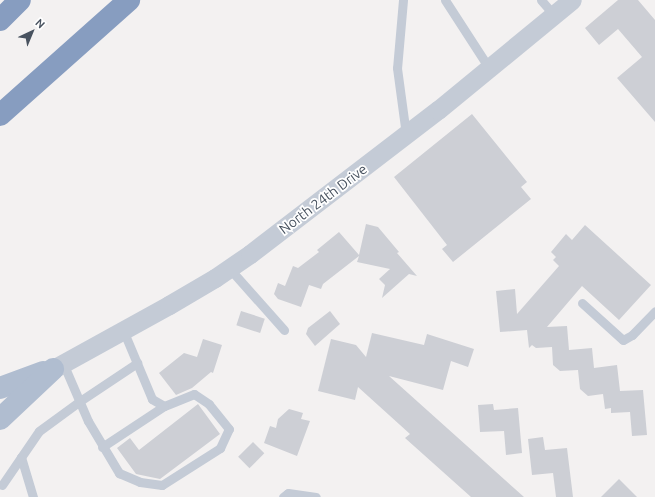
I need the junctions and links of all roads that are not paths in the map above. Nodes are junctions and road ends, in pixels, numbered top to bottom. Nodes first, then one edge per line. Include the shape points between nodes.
1 (20, 0) edge
2 (129, 0) edge
3 (403, 0) edge
4 (445, 0) edge
5 (541, 0) edge
6 (572, 0) edge
7 (554, 15) junction
8 (0, 20) edge
9 (489, 68) junction
10 (0, 115) edge
11 (406, 135) junction
12 (229, 268) junction
13 (582, 303) dead end
14 (655, 311) edge
15 (123, 330) junction
16 (284, 330) dead end
17 (137, 363) junction
18 (58, 366) junction
19 (0, 388) edge
20 (80, 401) junction
21 (164, 406) junction
22 (0, 419) edge
23 (102, 446) junction
24 (21, 457) junction
25 (2, 485) dead end
26 (33, 497) edge
27 (283, 497) edge
28 (316, 497) edge

1 - 8 highway
2 - 10 highway
3 - 11 lane via 397,68
4 - 9 lane
5 - 7 lane
6 - 7 street, North 24th Drive
7 - 9 street, North 24th Drive
9 - 11 street, North 24th Drive
11 - 12 street, North 24th Drive
12 - 15 street, North 24th Drive
12 - 16 lane
13 - 14 lane via 623,340 632,335
15 - 17 lane
15 - 18 street, North 24th Drive
17 - 20 lane
17 - 21 lane via 152,399
18 - 19 main road
18 - 20 lane
18 - 22 main road
20 - 23 lane
20 - 24 lane via 39,431
21 - 23 lane
21 - 23 lane via 194,394 209,404 229,429 220,448 162,485 140,482 119,473
24 - 25 lane
24 - 26 lane
27 - 28 lane via 288,493

